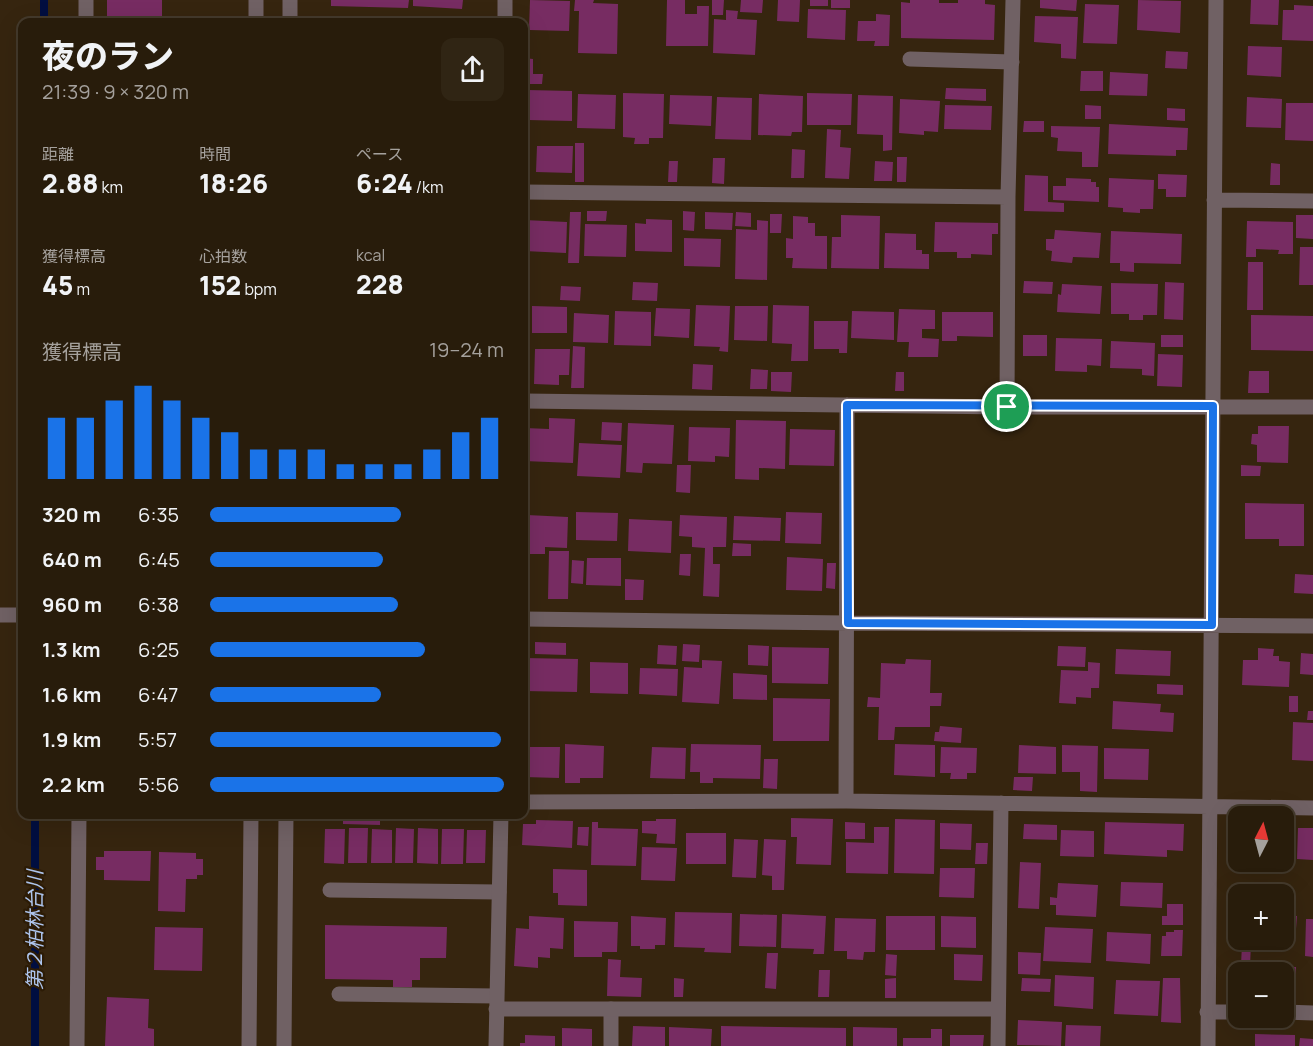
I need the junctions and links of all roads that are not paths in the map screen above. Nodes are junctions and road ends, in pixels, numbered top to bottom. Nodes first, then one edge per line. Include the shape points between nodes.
1 (86, 0) edge
2 (256, 0) edge
3 (290, 0) edge
4 (505, 0) edge
5 (1013, 0) edge
6 (1216, 0) edge
7 (86, 18) edge
8 (256, 18) edge
9 (290, 18) edge
10 (505, 18) edge
11 (910, 59) dead end
12 (1012, 62) junction
13 (528, 192) edge
14 (1008, 197) junction
15 (1214, 200) junction
16 (1313, 201) edge
17 (528, 401) edge
18 (847, 405) junction
19 (1213, 406) junction
20 (1007, 407) junction
21 (1313, 407) edge
22 (528, 619) edge
23 (848, 623) junction
24 (1212, 625) junction
25 (1313, 626) edge
26 (846, 801) junction
27 (528, 802) edge
28 (1001, 803) junction
29 (1210, 808) junction
30 (1313, 808) edge
31 (79, 819) edge
32 (251, 819) edge
33 (286, 819) edge
34 (501, 819) edge
35 (330, 890) dead end
36 (499, 892) junction
37 (339, 994) dead end
38 (496, 1003) junction
39 (611, 1009) junction
40 (998, 1009) junction
41 (1207, 1012) junction
42 (1228, 1012) edge
43 (1294, 1012) edge
44 (1313, 1013) edge
45 (77, 1046) edge
46 (249, 1046) edge
47 (284, 1046) edge
48 (496, 1046) edge
49 (611, 1046) edge
50 (998, 1046) edge
51 (1208, 1046) edge

1 - 7 street
2 - 8 street
3 - 9 street
4 - 10 street
5 - 12 street
6 - 15 street
11 - 12 street
12 - 14 street
13 - 14 street
14 - 20 street
15 - 16 street
15 - 19 street
17 - 18 street
18 - 20 street
18 - 23 street
19 - 20 street
19 - 21 street
19 - 24 street
22 - 23 street
23 - 24 street
23 - 26 street
24 - 25 street
24 - 29 street
26 - 27 street
26 - 28 street
28 - 29 street
28 - 40 street
29 - 30 street
29 - 41 street
31 - 45 street
32 - 46 street
33 - 47 street
34 - 36 street
35 - 36 street
36 - 38 street
37 - 38 street
38 - 39 street
38 - 48 street
39 - 40 street
39 - 49 street
40 - 50 street
41 - 42 street
41 - 51 street
43 - 44 street

